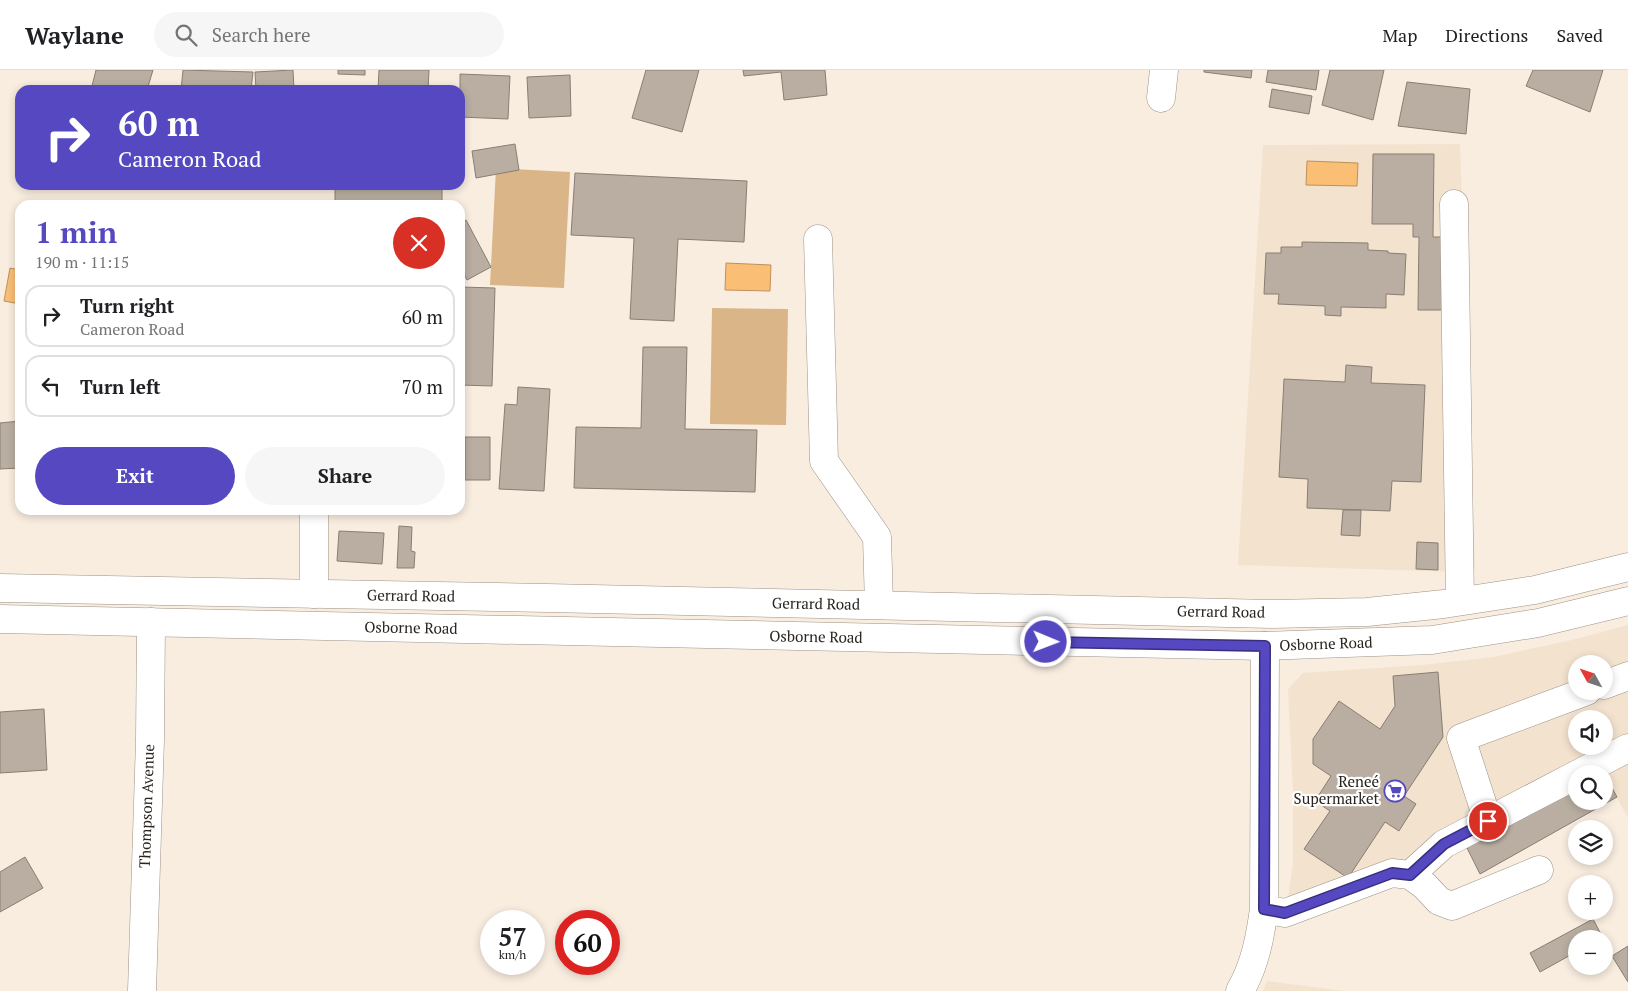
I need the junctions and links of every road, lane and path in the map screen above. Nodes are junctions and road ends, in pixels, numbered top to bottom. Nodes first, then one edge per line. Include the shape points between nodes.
1 (1164, 70) edge
2 (1161, 98) dead end
3 (1454, 204) dead end
4 (818, 239) dead end
5 (314, 515) edge
6 (1628, 567) edge
7 (0, 588) edge
8 (314, 594) junction
9 (1460, 601) junction
10 (1628, 601) edge
11 (879, 605) junction
12 (0, 619) edge
13 (151, 622) junction
14 (1265, 646) junction
15 (1628, 676) edge
16 (1613, 682) edge
17 (1568, 698) edge
18 (1628, 748) edge
19 (1595, 765) edge
20 (1568, 779) edge
21 (1488, 821) junction
22 (1539, 870) dead end
23 (1410, 875) junction
24 (1264, 909) junction
25 (142, 991) edge
26 (1240, 991) edge

1 - 2 main road
3 - 9 main road
4 - 11 main road via 824,461 878,537
5 - 8 main road
6 - 9 main road, Gerrard Road via 1535,590
7 - 8 main road, Gerrard Road
8 - 11 main road, Gerrard Road
9 - 11 main road, Gerrard Road via 1368,612 1272,614
10 - 14 main road, Osborne Road via 1538,623 1432,640
12 - 13 main road, Osborne Road
13 - 14 main road, Osborne Road
13 - 25 main road, Thompson Avenue
14 - 24 main road
15 - 16 main road
17 - 21 main road via 1461,738
18 - 19 main road
20 - 21 main road
21 - 23 main road via 1444,844
22 - 23 main road via 1452,906 1439,901
23 - 24 main road via 1392,873 1285,913
24 - 26 main road via 1254,961

